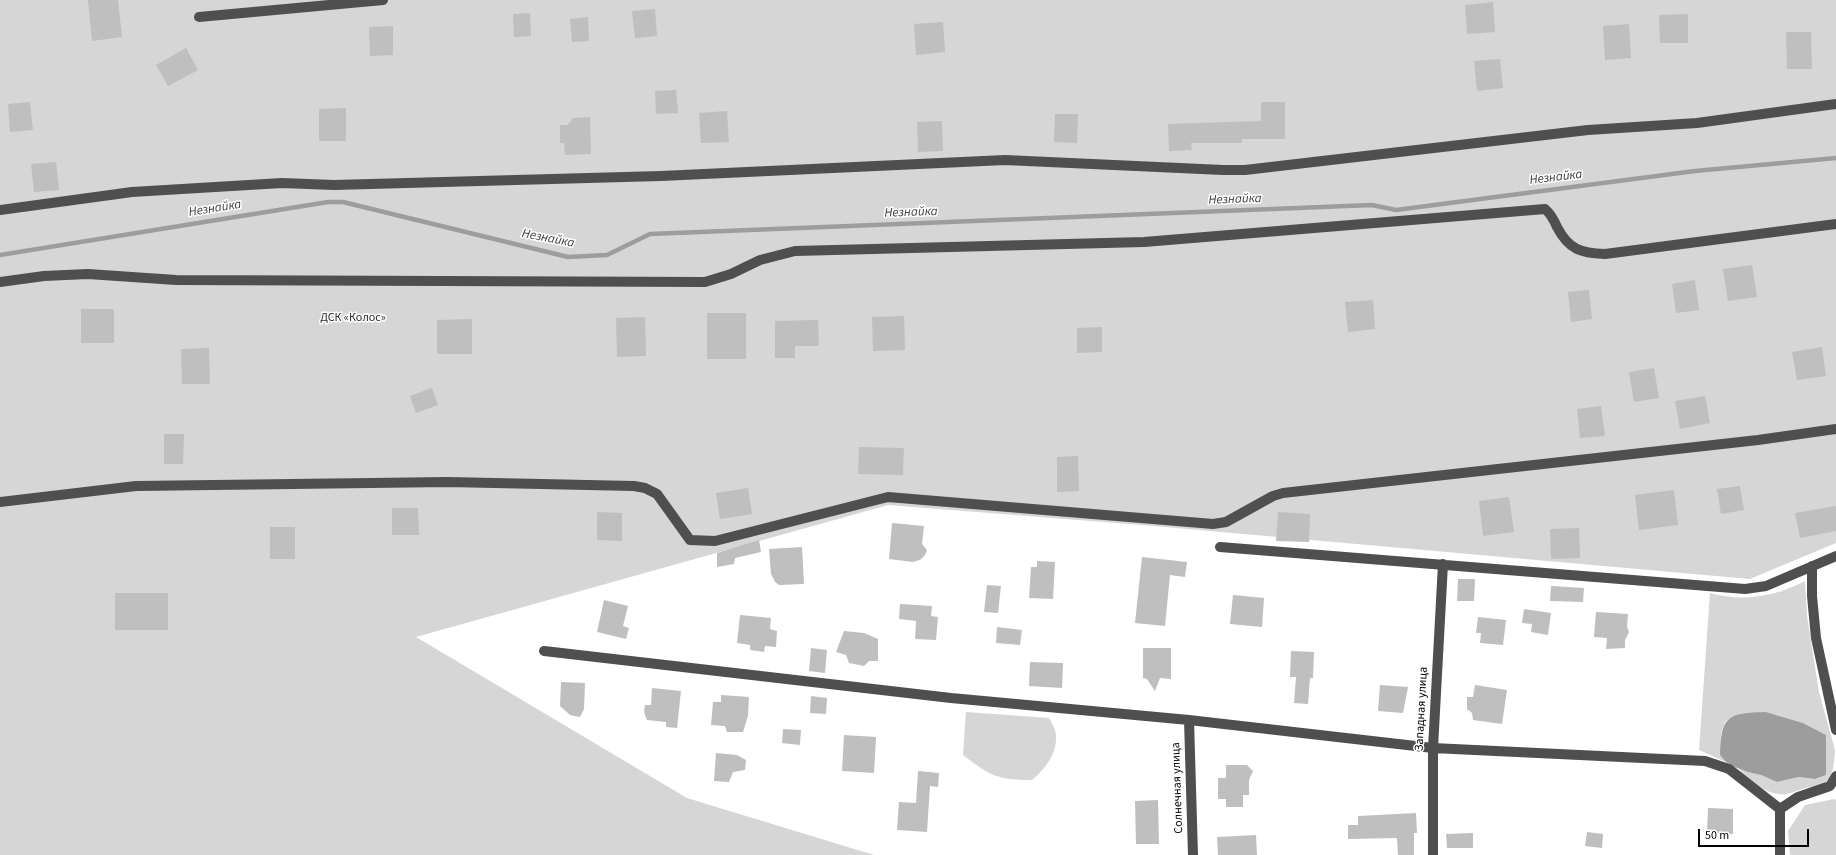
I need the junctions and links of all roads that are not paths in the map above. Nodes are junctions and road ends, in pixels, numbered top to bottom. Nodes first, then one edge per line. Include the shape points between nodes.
1 (383, 0) edge
2 (199, 17) dead end
3 (1836, 104) edge
4 (0, 210) edge
5 (1836, 224) edge
6 (0, 282) edge
7 (1836, 429) edge
8 (0, 502) edge
9 (1220, 547) dead end
10 (1836, 556) edge
11 (1443, 564) junction
12 (1812, 566) junction
13 (544, 651) dead end
14 (1189, 720) junction
15 (1836, 730) edge
16 (1433, 748) junction
17 (1836, 776) edge
18 (1780, 809) junction
19 (1193, 855) edge
20 (1433, 855) edge
21 (1780, 855) edge

1 - 2 street
3 - 4 street via 1697,123 1588,130 1245,170 1005,160 661,176 334,185 282,183 115,193
5 - 6 street via 1605,254 1585,254 1572,247 1562,237 1550,213 1545,209 1144,242 795,251 760,260 731,274 705,282 176,280 88,274
7 - 8 street via 1283,493 1221,524 888,498 715,541 701,542 690,540 657,494 646,488 456,482 136,486
9 - 11 street
10 - 12 street
11 - 12 street via 1745,589 1766,586
11 - 16 street, Западная улица
12 - 15 street via 1816,638
13 - 14 street via 951,698
14 - 16 street
14 - 19 street, Солнечная улица
16 - 18 street via 1705,761 1728,769
16 - 20 street, Западная улица
17 - 18 street via 1830,786 1798,797
18 - 21 street

